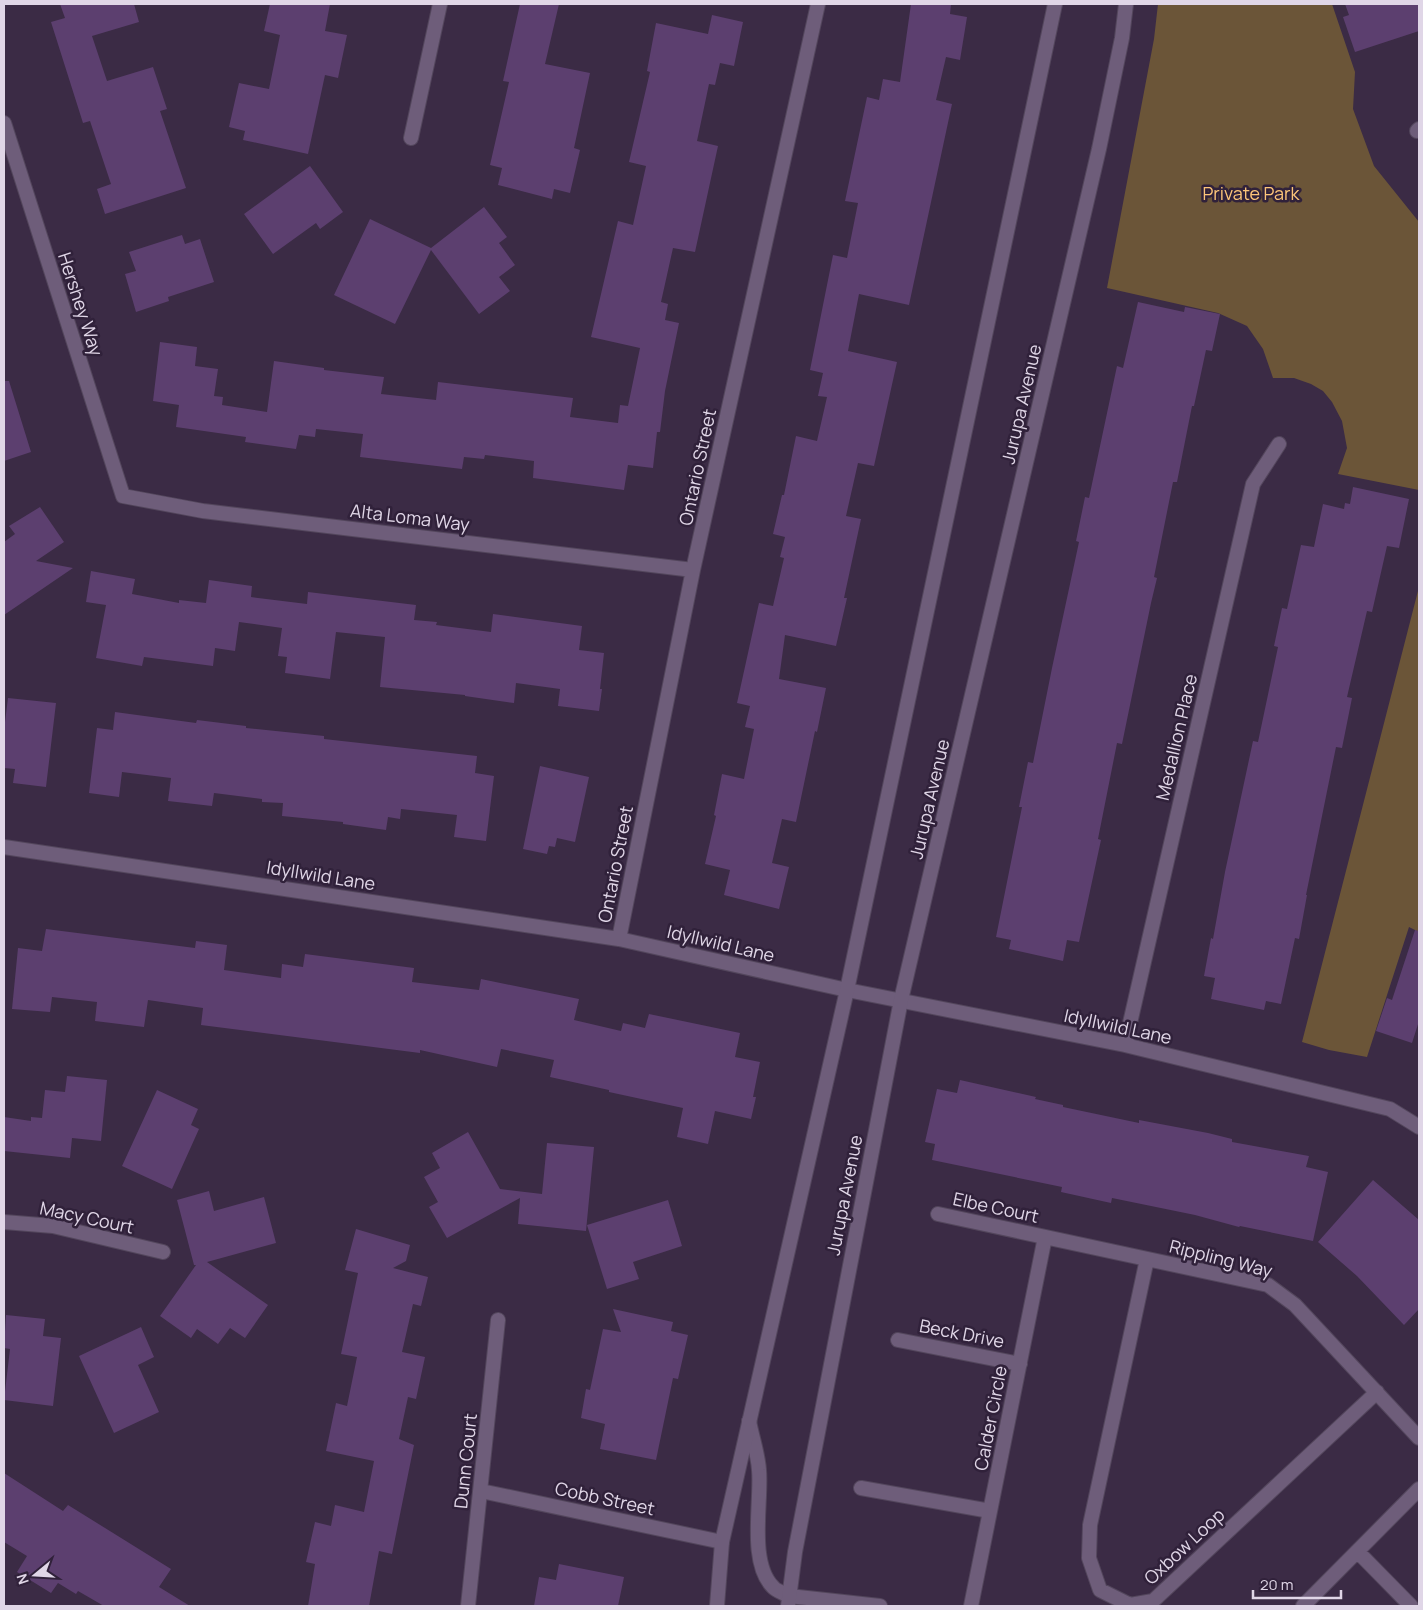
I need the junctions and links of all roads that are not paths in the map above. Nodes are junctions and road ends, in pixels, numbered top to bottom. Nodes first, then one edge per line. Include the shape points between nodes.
1 (440, 4) edge
2 (818, 4) edge
3 (1054, 4) edge
4 (1126, 4) edge
5 (4, 123) edge
6 (411, 138) dead end
7 (1279, 444) dead end
8 (123, 496) joint
9 (693, 570) junction
10 (4, 846) edge
11 (618, 939) junction
12 (847, 990) junction
13 (901, 1000) junction
14 (1124, 1045) junction
15 (1419, 1127) edge
16 (938, 1214) dead end
17 (4, 1222) edge
18 (1045, 1237) junction
19 (163, 1252) dead end
20 (1147, 1259) junction
21 (498, 1320) dead end
22 (898, 1340) dead end
23 (1020, 1364) junction
24 (1377, 1392) junction
25 (749, 1421) junction
26 (1419, 1438) edge
27 (861, 1488) dead end
28 (1419, 1489) edge
29 (481, 1491) junction
30 (990, 1512) junction
31 (722, 1542) junction
32 (1358, 1552) junction
33 (789, 1601) edge
34 (468, 1606) edge
35 (717, 1606) edge
36 (880, 1606) edge
37 (971, 1606) edge
38 (1303, 1606) edge
39 (1412, 1606) edge

1 - 6 street
2 - 9 street, Ontario Street
3 - 12 street
4 - 13 street, Jurupa Avenue via 1100,149
5 - 8 street, Hershey Way
7 - 14 street, Medallion Place via 1253,484
8 - 9 street, Alta Loma Way via 203,511
9 - 11 street, Ontario Street
10 - 11 street, Idyllwild Lane
11 - 12 street, Idyllwild Lane
12 - 13 street, Idyllwild Lane
12 - 25 street
13 - 14 street, Idyllwild Lane
13 - 33 street, Jurupa Avenue via 795,1552
14 - 15 street, Idyllwild Lane via 1390,1109
16 - 18 street, Elbe Court
17 - 19 street, Macy Court via 53,1226
18 - 20 street, Rippling Way
18 - 23 street, Calder Circle
20 - 24 street, Rippling Way via 1268,1285 1295,1305
20 - 24 street, Oxbow Loop via 1090,1525 1089,1558 1100,1590 1130,1605 1153,1601
21 - 29 street, Dunn Court
22 - 23 street, Beck Drive
23 - 30 street, Calder Circle
24 - 26 street, Rippling Way
25 - 31 street
25 - 33 street via 759,1470 757,1529 760,1559 773,1587
27 - 30 street
28 - 32 street
29 - 31 street, Cobb Street
29 - 34 street, Dunn Court
30 - 37 street, Calder Circle
31 - 35 street
32 - 38 street
32 - 39 street
33 - 36 street

